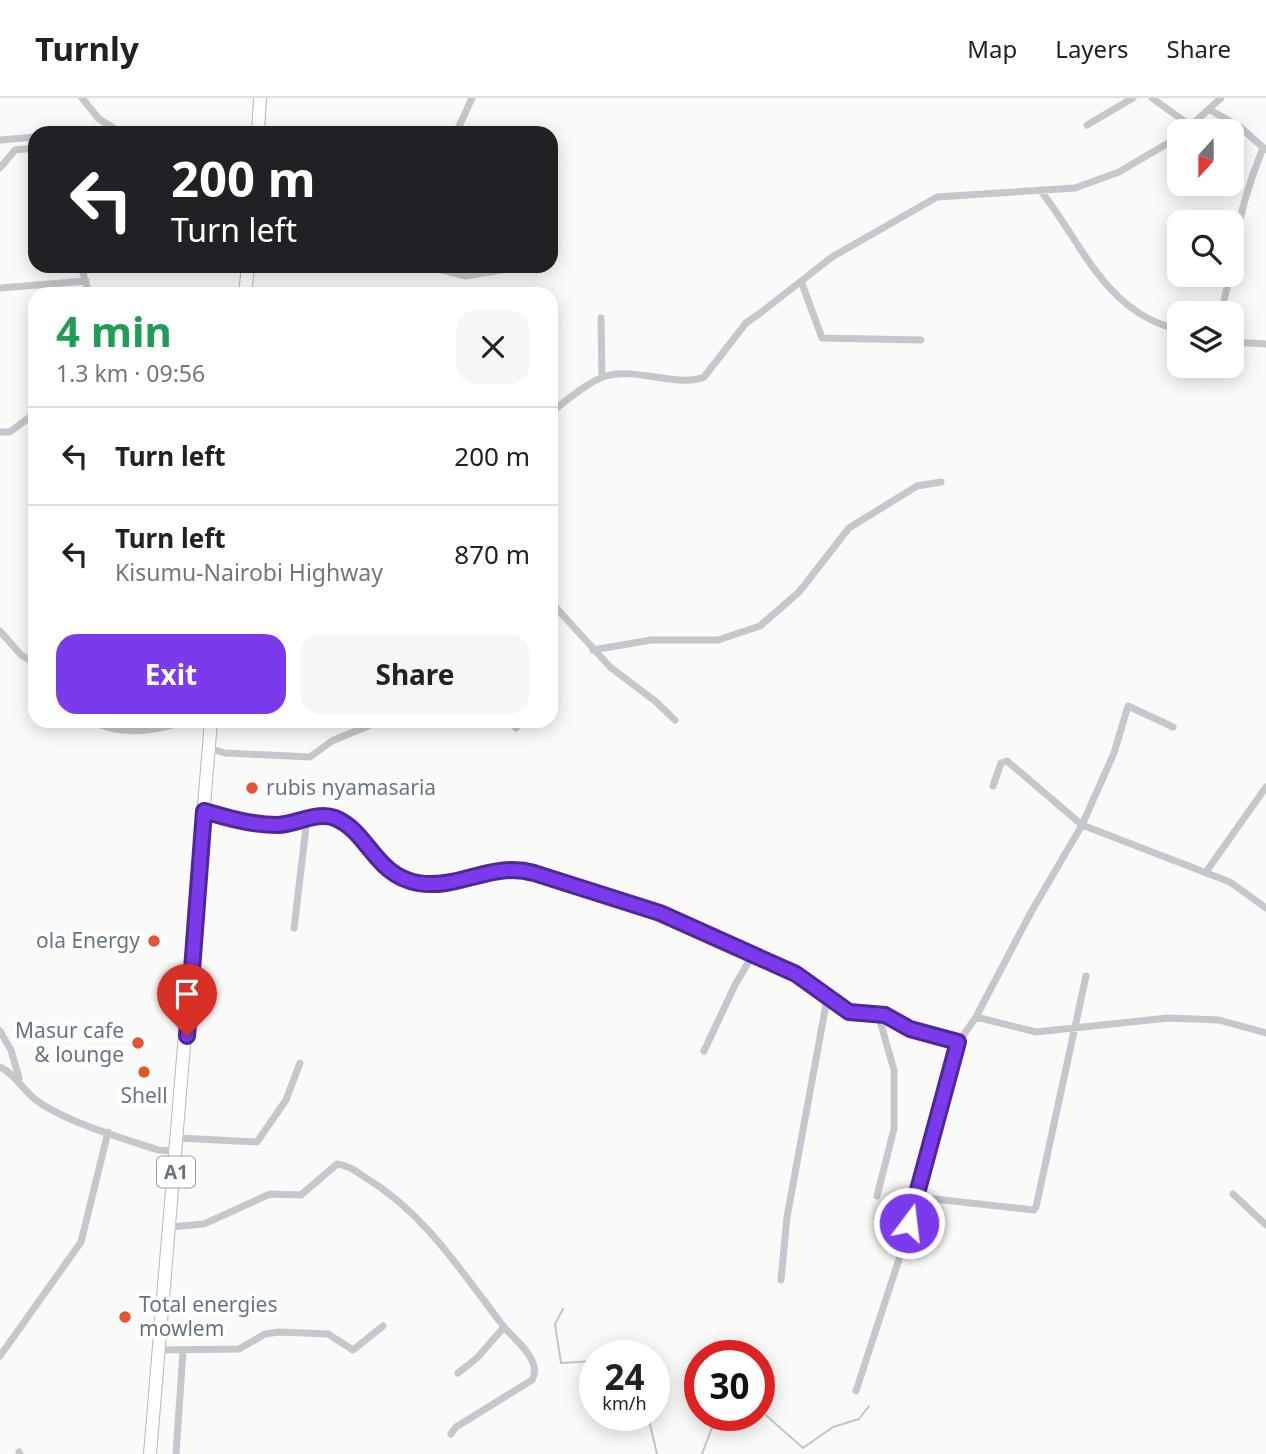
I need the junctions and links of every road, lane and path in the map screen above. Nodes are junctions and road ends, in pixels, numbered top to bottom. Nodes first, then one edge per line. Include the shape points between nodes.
1 (82, 98) edge
2 (260, 98) edge
3 (472, 98) edge
4 (1133, 98) edge
5 (1153, 98) edge
6 (1220, 98) edge
7 (1210, 110) junction
8 (1177, 119) edge
9 (1200, 119) edge
10 (1087, 125) dead end
11 (111, 126) edge
12 (259, 126) edge
13 (459, 126) edge
14 (28, 138) edge
15 (0, 141) edge
16 (1167, 143) edge
17 (28, 149) edge
18 (1264, 149) edge
19 (0, 168) edge
20 (1040, 190) junction
21 (1242, 210) edge
22 (83, 273) edge
23 (454, 273) edge
24 (484, 273) edge
25 (86, 281) junction
26 (802, 281) junction
27 (38, 287) edge
28 (87, 287) edge
29 (0, 288) edge
30 (28, 288) edge
31 (601, 318) dead end
32 (1167, 325) edge
33 (920, 340) dead end
34 (1244, 343) edge
35 (1266, 344) edge
36 (602, 377) junction
37 (558, 407) edge
38 (28, 418) edge
39 (0, 432) edge
40 (940, 482) dead end
41 (558, 610) edge
42 (0, 631) edge
43 (593, 650) junction
44 (28, 658) edge
45 (675, 720) dead end
46 (1173, 727) dead end
47 (115, 728) edge
48 (155, 728) edge
49 (210, 728) edge
50 (363, 728) edge
51 (209, 748) junction
52 (993, 786) dead end
53 (1266, 787) edge
54 (204, 811) junction
55 (307, 819) junction
56 (1082, 825) junction
57 (1206, 872) junction
58 (1266, 908) edge
59 (294, 928) dead end
60 (752, 956) junction
61 (1086, 976) dead end
62 (827, 999) junction
63 (878, 1014) junction
64 (976, 1017) junction
65 (1073, 1029) junction
66 (0, 1031) edge
67 (1266, 1033) edge
68 (958, 1042) junction
69 (704, 1051) dead end
70 (300, 1063) dead end
71 (0, 1067) edge
72 (21, 1086) junction
73 (108, 1132) junction
74 (178, 1145) junction
75 (1233, 1194) dead end
76 (877, 1196) dead end
77 (916, 1197) junction
78 (1266, 1225) edge
79 (171, 1227) junction
80 (781, 1280) dead end
81 (383, 1326) dead end
82 (504, 1327) junction
83 (158, 1350) junction
84 (183, 1351) junction
85 (0, 1356) edge
86 (458, 1373) dead end
87 (856, 1391) dead end
88 (451, 1434) dead end
89 (150, 1454) edge
90 (176, 1454) edge

1 - 11 street
2 - 12 highway
3 - 13 street
4 - 10 street
5 - 8 street
6 - 7 street
7 - 9 street
7 - 18 street via 1240,127
14 - 15 street
16 - 20 street via 1100,181
17 - 19 street via 15,150
18 - 21 street
20 - 26 street via 937,197 849,246
20 - 32 street via 1082,256 1116,296
22 - 25 street
23 - 24 street
25 - 27 street
25 - 28 street
26 - 33 street via 822,338
26 - 36 street via 747,323 704,377
29 - 30 street
31 - 36 street
34 - 35 street
36 - 37 street
38 - 39 street via 10,432
40 - 43 street via 917,486 849,528 799,592 760,626 719,640 651,640
41 - 43 street
42 - 44 street
43 - 45 street
46 - 56 street via 1128,706 1114,753
47 - 48 street
49 - 51 highway, A1
50 - 51 street via 332,741 310,757
51 - 54 highway, A1
52 - 56 street via 1001,763 1007,761
53 - 57 street
54 - 55 street via 261,824
54 - 74 highway, A1 / A1
55 - 59 street
55 - 60 street via 326,816 342,821 377,860 403,879 435,883 517,868 645,907
56 - 57 street
56 - 64 street
57 - 58 street via 1247,891
60 - 62 street via 796,974
60 - 69 street
61 - 65 street
62 - 63 street via 849,1012
62 - 80 street via 787,1217
63 - 68 street via 927,1035
63 - 76 street via 894,1070 894,1129
64 - 65 street via 1036,1032
64 - 68 street
65 - 67 street via 1168,1018 1219,1020
65 - 77 street via 1072,1051 1034,1210
66 - 72 street
68 - 77 street
70 - 74 street via 286,1100 257,1142
71 - 72 street via 12,1072
72 - 73 street via 40,1103
73 - 74 street via 158,1150
73 - 85 street via 81,1242
74 - 79 highway, A1 / A1
75 - 78 street
77 - 87 street
79 - 82 street via 204,1224 270,1194 301,1195 341,1164 390,1193 414,1214
79 - 83 highway, A1 / A1
81 - 84 street via 353,1350 328,1334 274,1332 239,1349
82 - 86 street
82 - 88 street via 527,1352 534,1378
83 - 84 street
83 - 89 highway, A1
84 - 90 street

